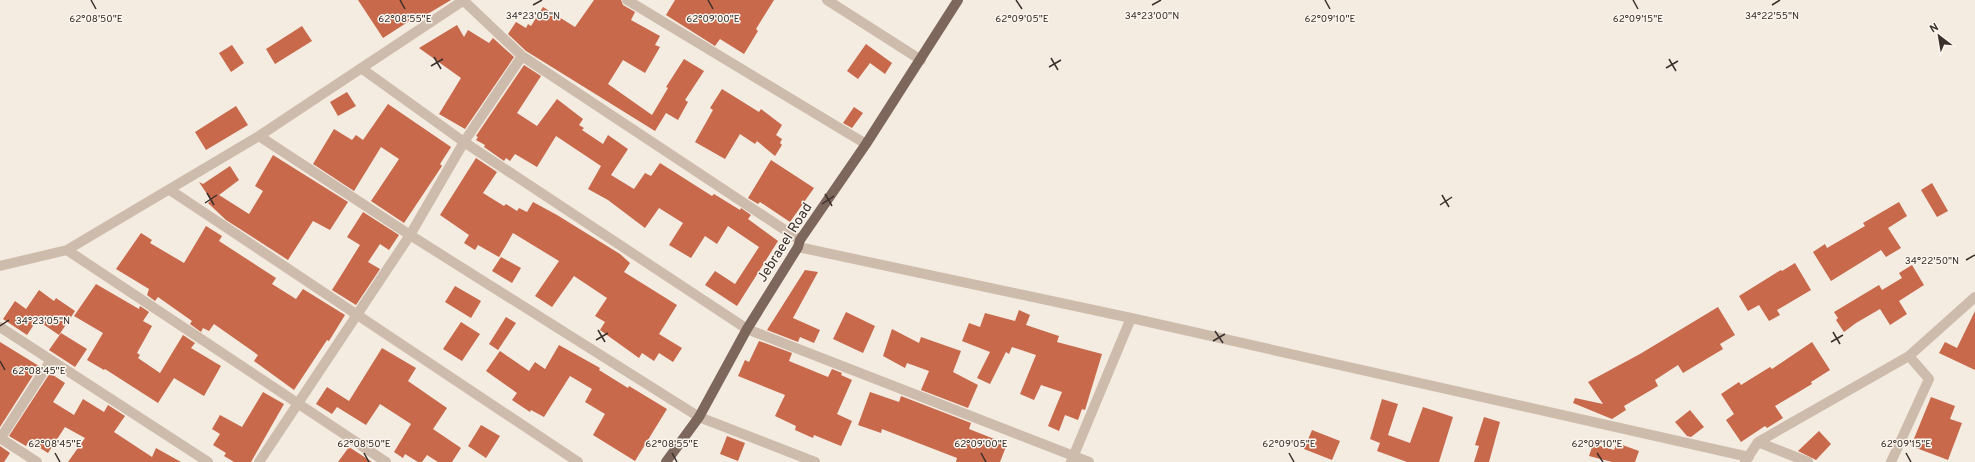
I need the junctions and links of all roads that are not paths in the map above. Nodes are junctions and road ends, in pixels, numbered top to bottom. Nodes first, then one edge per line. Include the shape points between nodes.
1 (464, 0) edge
2 (627, 0) edge
3 (827, 0) edge
4 (958, 0) edge
5 (522, 56) junction
6 (921, 60) junction
7 (360, 68) junction
8 (259, 136) junction
9 (464, 142) junction
10 (866, 144) junction
11 (170, 190) junction
12 (410, 235) junction
13 (799, 243) junction
14 (67, 250) junction
15 (0, 266) edge
16 (1975, 296) edge
17 (357, 316) junction
18 (1131, 318) junction
19 (0, 327) edge
20 (747, 329) junction
21 (1909, 356) junction
22 (51, 360) junction
23 (298, 403) junction
24 (699, 417) junction
25 (0, 439) edge
26 (1758, 442) junction
27 (1072, 459) edge
28 (1747, 460) edge
29 (37, 462) edge
30 (208, 462) edge
31 (259, 462) edge
32 (386, 462) edge
33 (578, 462) edge
34 (666, 462) edge
35 (815, 462) edge
36 (1089, 462) edge
37 (1808, 462) edge
38 (1891, 462) edge

1 - 5 street
1 - 7 street
2 - 10 street
3 - 6 street
4 - 6 main road, Jebraeel Road
5 - 9 street
5 - 13 street
6 - 10 main road, Jebraeel Road
7 - 8 street
7 - 9 street
8 - 11 street via 205,166
8 - 12 street
9 - 12 street
9 - 20 street
10 - 13 main road, Jebraeel Road
11 - 14 street
11 - 17 street
12 - 17 street
12 - 24 street
13 - 18 street
13 - 20 main road, Jebraeel Road
14 - 15 street
14 - 23 street
16 - 21 street
17 - 23 street
17 - 33 street
18 - 27 street
18 - 28 street
19 - 22 street
20 - 24 main road, Jebraeel Road
20 - 27 street
21 - 26 street
21 - 38 street via 1929,379
22 - 25 street
22 - 30 street
23 - 31 street
23 - 32 street
24 - 34 main road, Jebraeel Road
24 - 35 street
25 - 29 street
26 - 28 street
26 - 37 street
27 - 36 street

